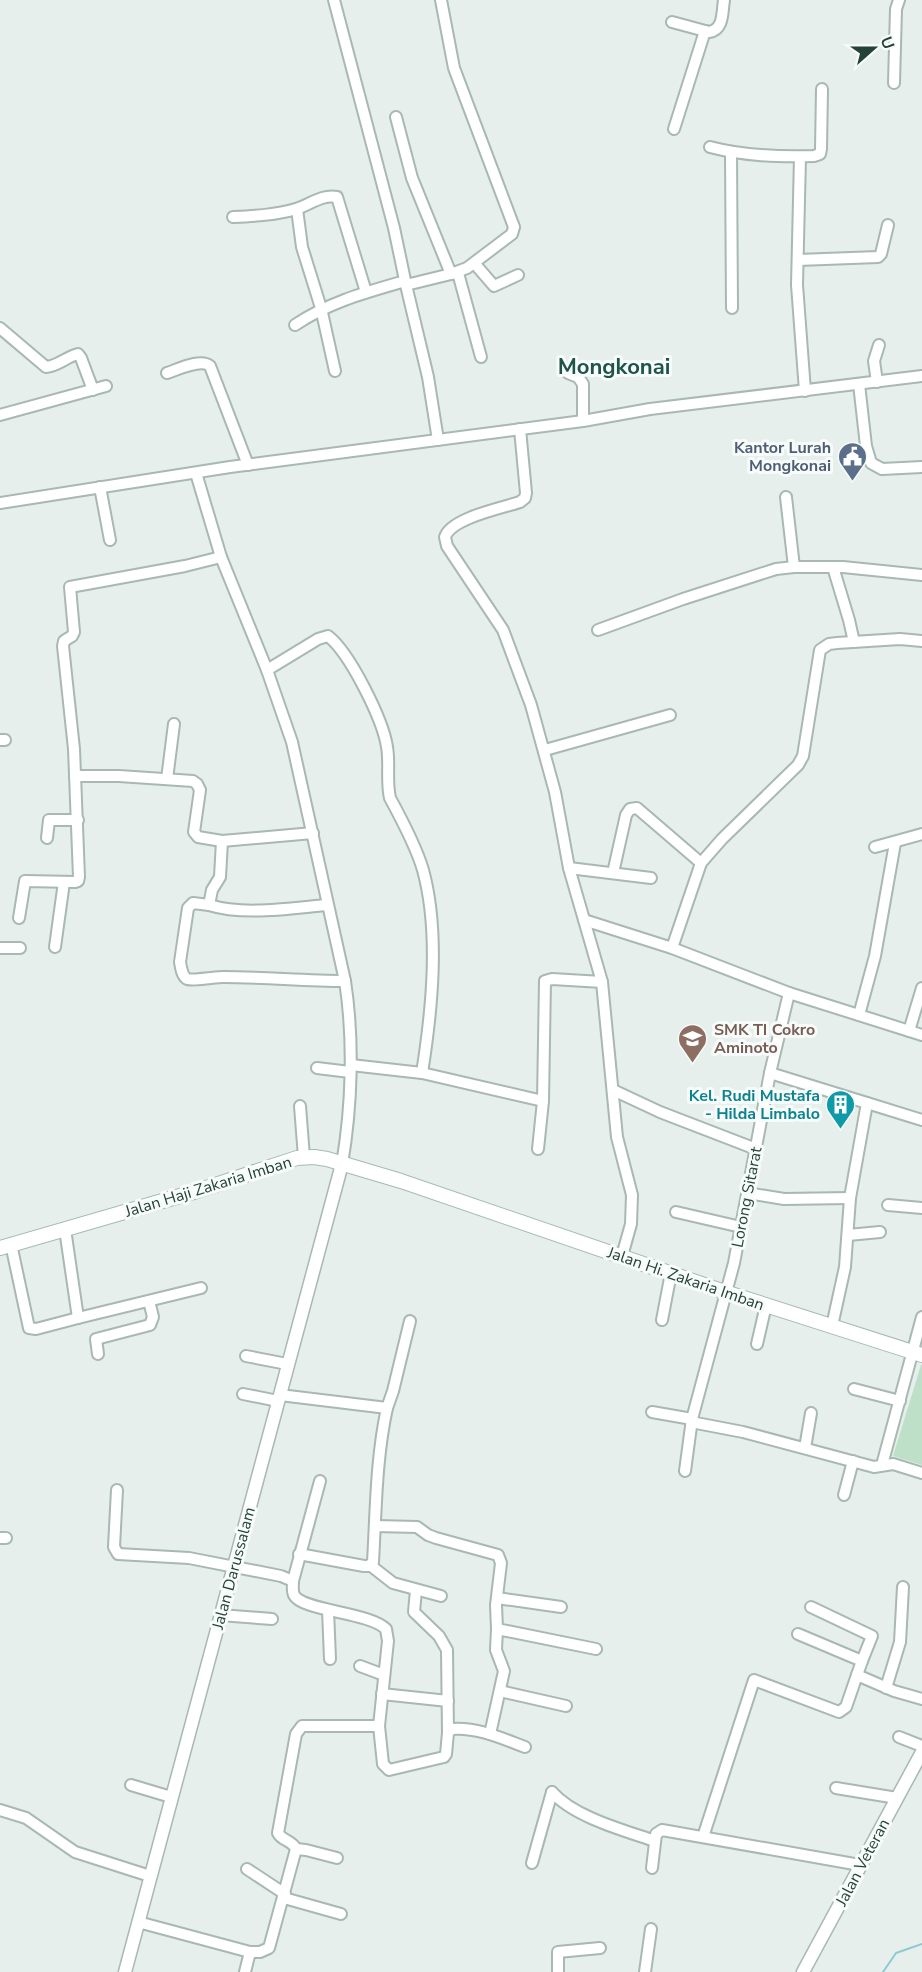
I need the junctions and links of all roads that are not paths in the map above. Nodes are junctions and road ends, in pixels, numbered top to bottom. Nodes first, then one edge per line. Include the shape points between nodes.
1 (334, 0) edge
2 (441, 0) edge
3 (724, 0) edge
4 (899, 0) edge
5 (672, 22) dead end
6 (705, 31) junction
7 (894, 83) dead end
8 (822, 89) dead end
9 (396, 117) dead end
10 (674, 129) dead end
11 (710, 147) dead end
12 (731, 152) junction
13 (800, 157) junction
14 (297, 208) junction
15 (233, 217) dead end
16 (888, 225) dead end
17 (798, 260) junction
18 (475, 264) junction
19 (454, 273) junction
20 (518, 275) dead end
21 (406, 283) junction
22 (366, 292) junction
23 (732, 308) dead end
24 (321, 309) junction
25 (295, 325) dead end
26 (0, 328) edge
27 (879, 345) dead end
28 (481, 357) dead end
29 (335, 370) dead end
30 (167, 373) dead end
31 (568, 373) dead end
32 (922, 376) edge
33 (877, 382) junction
34 (859, 384) junction
35 (106, 386) dead end
36 (93, 390) junction
37 (805, 391) junction
38 (0, 415) edge
39 (583, 421) junction
40 (520, 429) junction
41 (438, 440) junction
42 (248, 465) junction
43 (922, 467) edge
44 (200, 472) junction
45 (100, 487) junction
46 (786, 497) dead end
47 (0, 503) edge
48 (110, 540) dead end
49 (221, 557) junction
50 (794, 567) junction
51 (833, 567) junction
52 (922, 575) edge
53 (598, 630) dead end
54 (922, 641) edge
55 (854, 642) junction
56 (267, 670) junction
57 (670, 715) dead end
58 (174, 724) dead end
59 (545, 750) junction
60 (75, 776) junction
61 (167, 779) junction
62 (78, 820) junction
63 (313, 833) junction
64 (922, 834) edge
65 (47, 838) dead end
66 (222, 841) junction
67 (895, 843) junction
68 (875, 848) dead end
69 (701, 863) junction
70 (568, 867) junction
71 (613, 873) junction
72 (651, 878) dead end
73 (64, 882) junction
74 (209, 905) junction
75 (327, 905) junction
76 (19, 918) dead end
77 (584, 920) junction
78 (56, 947) dead end
79 (0, 948) edge
80 (20, 948) dead end
81 (672, 948) junction
82 (345, 981) junction
83 (602, 982) junction
84 (922, 988) edge
85 (789, 993) junction
86 (859, 1015) junction
87 (909, 1031) junction
88 (922, 1035) edge
89 (317, 1068) dead end
90 (350, 1069) junction
91 (422, 1073) junction
92 (770, 1074) junction
93 (613, 1090) junction
94 (543, 1101) junction
95 (867, 1103) junction
96 (300, 1106) dead end
97 (922, 1120) edge
98 (538, 1149) dead end
99 (756, 1149) junction
100 (304, 1156) junction
101 (342, 1164) junction
102 (747, 1193) junction
103 (850, 1198) junction
104 (451, 1199) joint
105 (888, 1205) dead end
106 (922, 1208) edge
107 (676, 1212) dead end
108 (741, 1227) junction
109 (65, 1229) junction
110 (880, 1232) dead end
111 (848, 1235) junction
112 (6, 1246) edge
113 (622, 1256) junction
114 (671, 1273) junction
115 (201, 1288) dead end
116 (725, 1292) junction
117 (149, 1301) junction
118 (766, 1305) junction
119 (922, 1317) edge
120 (78, 1318) junction
121 (662, 1320) dead end
122 (410, 1322) dead end
123 (832, 1326) junction
124 (757, 1344) dead end
125 (98, 1354) dead end
126 (918, 1354) edge
127 (246, 1356) dead end
128 (287, 1364) junction
129 (854, 1389) dead end
130 (243, 1395) dead end
131 (279, 1398) junction
132 (900, 1401) junction
133 (387, 1408) junction
134 (652, 1412) dead end
135 (810, 1413) dead end
136 (691, 1420) junction
137 (805, 1448) junction
138 (853, 1461) junction
139 (882, 1465) junction
140 (685, 1471) dead end
141 (922, 1473) edge
142 (320, 1481) dead end
143 (117, 1490) dead end
144 (844, 1495) dead end
145 (375, 1526) junction
146 (299, 1554) junction
147 (233, 1565) junction
148 (370, 1565) junction
149 (292, 1581) junction
150 (903, 1587) dead end
151 (416, 1590) junction
152 (441, 1596) dead end
153 (497, 1598) junction
154 (561, 1607) dead end
155 (811, 1608) dead end
156 (328, 1610) junction
157 (220, 1615) junction
158 (272, 1619) dead end
159 (497, 1629) junction
160 (798, 1634) dead end
161 (596, 1649) dead end
162 (330, 1659) dead end
163 (862, 1661) junction
164 (360, 1666) dead end
165 (384, 1676) junction
166 (857, 1676) junction
167 (886, 1688) junction
168 (500, 1691) junction
169 (382, 1694) junction
170 (922, 1699) edge
171 (448, 1701) junction
172 (566, 1706) dead end
173 (379, 1726) junction
174 (448, 1733) junction
175 (490, 1734) junction
176 (899, 1737) dead end
177 (922, 1746) edge
178 (525, 1747) dead end
179 (922, 1752) edge
180 (131, 1785) dead end
181 (836, 1788) dead end
182 (171, 1797) junction
183 (897, 1798) junction
184 (0, 1810) edge
185 (703, 1836) junction
186 (655, 1841) junction
187 (296, 1849) junction
188 (337, 1858) dead end
189 (532, 1863) dead end
190 (860, 1865) junction
191 (652, 1868) dead end
192 (247, 1869) dead end
193 (150, 1876) junction
194 (284, 1896) junction
195 (341, 1914) dead end
196 (138, 1922) junction
197 (651, 1929) dead end
198 (600, 1948) dead end
199 (250, 1952) junction
200 (125, 1972) edge
201 (245, 1972) edge
202 (558, 1972) edge
203 (645, 1972) edge
204 (803, 1972) edge

1 - 21 street
2 - 18 street via 454,68 514,227 512,234
3 - 6 street via 719,28
4 - 7 street
5 - 6 street
6 - 10 street
8 - 13 street via 820,154
9 - 19 street via 412,178
11 - 12 street
12 - 13 street
12 - 23 street
13 - 17 street
14 - 15 street
14 - 22 street via 324,197 336,197
14 - 24 street via 302,247
16 - 17 street via 878,257
17 - 37 street
18 - 19 street
18 - 20 street via 494,286
19 - 21 street
19 - 28 street
21 - 22 street
21 - 41 street
22 - 24 street
24 - 25 street
24 - 29 street
26 - 36 street via 46,367 78,354
27 - 33 street via 874,361
30 - 42 street via 201,363 210,366
31 - 39 street via 583,384
32 - 33 street
33 - 34 street
34 - 37 street
34 - 43 street via 871,463 882,469
35 - 36 street
36 - 38 street
37 - 39 street
39 - 40 street
40 - 41 street
40 - 59 street via 525,498 464,520 445,537 447,546 503,630
41 - 42 street
42 - 44 street
44 - 45 street
44 - 49 street
45 - 47 street
45 - 48 street
46 - 50 street
49 - 56 street
49 - 60 street via 70,587 74,632 63,646
50 - 51 street
50 - 53 street via 761,573
51 - 52 street
51 - 55 street
54 - 55 street
55 - 69 street via 820,650 801,760
56 - 63 street via 292,742
56 - 91 street via 328,636 362,683 383,730 390,798 423,870 430,918 432,995
57 - 59 street
58 - 61 street
59 - 70 street
60 - 61 street
60 - 62 street
61 - 66 street via 197,784 201,796 194,832 198,837
62 - 65 street via 49,820
62 - 73 street via 79,877 78,881
63 - 66 street
63 - 75 street
64 - 67 street
66 - 74 street via 220,878
67 - 68 street
67 - 86 street
69 - 71 street via 636,808 626,815
69 - 81 street
70 - 71 street
70 - 77 street
71 - 72 street
73 - 76 street via 25,881
73 - 78 street
74 - 75 street via 253,910
74 - 82 street via 193,903 188,908 180,962 188,980 224,977
75 - 82 street
77 - 81 street
77 - 83 street
79 - 80 street
81 - 85 street
82 - 90 street
83 - 93 street
83 - 94 street via 545,981
84 - 87 street
85 - 86 street
85 - 92 street, Lorong Sitarat
86 - 87 street
87 - 88 street
89 - 90 street
90 - 91 street
90 - 101 street
91 - 94 street
92 - 95 street
92 - 99 street, Lorong Sitarat
93 - 99 street
93 - 113 street via 617,1137 633,1207
94 - 98 street
95 - 97 street
95 - 103 street
96 - 100 street
99 - 102 street, Lorong Sitarat
100 - 101 main road, Jalan Haji Zakaria Imban
100 - 109 main road, Jalan Haji Zakaria Imban
101 - 104 main road, Jalan Haji Zakaria Imban
101 - 128 street, Jalan Darussalam
102 - 103 street via 784,1199
102 - 108 street, Lorong Sitarat
103 - 111 street
104 - 113 main road, Jalan Hi. Zakaria Imban
105 - 106 street
107 - 108 street
108 - 116 street, Lorong Sitarat
109 - 112 main road, Jalan Haji Zakaria Imban
109 - 120 street
110 - 111 street
111 - 123 street
112 - 120 street via 29,1328
113 - 114 main road, Jalan Hi. Zakaria Imban
114 - 116 main road, Jalan Hi. Zakaria Imban
114 - 121 street
115 - 117 street
116 - 118 main road, Jalan Hi. Zakaria Imban
116 - 136 street, Lorong Sitarat
117 - 120 street
117 - 125 street via 153,1317 150,1325 96,1340
118 - 123 main road, Jalan Hi. Zakaria Imban
118 - 124 street
119 - 126 street
122 - 133 street
123 - 126 main road, Jalan Hi. Zakaria Imban
126 - 132 street
127 - 128 street
128 - 131 street, Jalan Darussalam
129 - 132 street
130 - 131 street
131 - 133 street
131 - 147 street, Jalan Darussalam
132 - 139 street
133 - 145 street
134 - 136 street
135 - 137 street
136 - 137 street
136 - 140 street, Lorong Sitarat
137 - 138 street
138 - 139 street via 874,1467
138 - 144 street
139 - 141 street via 899,1465
142 - 146 street
143 - 147 street via 114,1547 118,1554
145 - 148 street
145 - 153 street via 417,1527 436,1538 498,1555 501,1563
146 - 148 street
146 - 149 street
147 - 149 street
147 - 157 street, Jalan Darussalam
148 - 151 street via 393,1583
149 - 156 street via 295,1597
150 - 167 street via 900,1642
151 - 152 street
151 - 171 street via 414,1612 439,1636 447,1650
153 - 154 street
153 - 159 street
155 - 163 street via 872,1636
156 - 162 street
156 - 165 street via 377,1622 386,1629
157 - 158 street
157 - 182 street, Jalan Darussalam
159 - 161 street
159 - 168 street via 496,1650 504,1671
160 - 163 street
163 - 166 street
164 - 165 street
165 - 169 street
166 - 167 street
166 - 185 street via 846,1707 839,1712 754,1680
167 - 170 street
168 - 172 street
168 - 175 street
169 - 171 street
169 - 173 street
171 - 174 street
173 - 174 street via 383,1764 389,1770 444,1757
173 - 187 street via 299,1728 278,1833
174 - 175 street via 464,1729
175 - 178 street
176 - 177 street
179 - 183 street, Jalan Veteran
180 - 182 street
181 - 183 street
182 - 193 street, Jalan Darussalam
183 - 190 street, Jalan Veteran
184 - 193 street via 26,1818 75,1852
185 - 186 street via 662,1830
185 - 190 street
186 - 189 street via 567,1805 552,1792
186 - 191 street
187 - 188 street
187 - 194 street
190 - 204 street, Jalan Veteran
192 - 194 street
193 - 196 street, Jalan Darussalam
194 - 195 street
194 - 199 street via 269,1948
196 - 199 street
196 - 200 street, Jalan Darussalam
197 - 203 street
198 - 202 street via 558,1952
199 - 201 street

